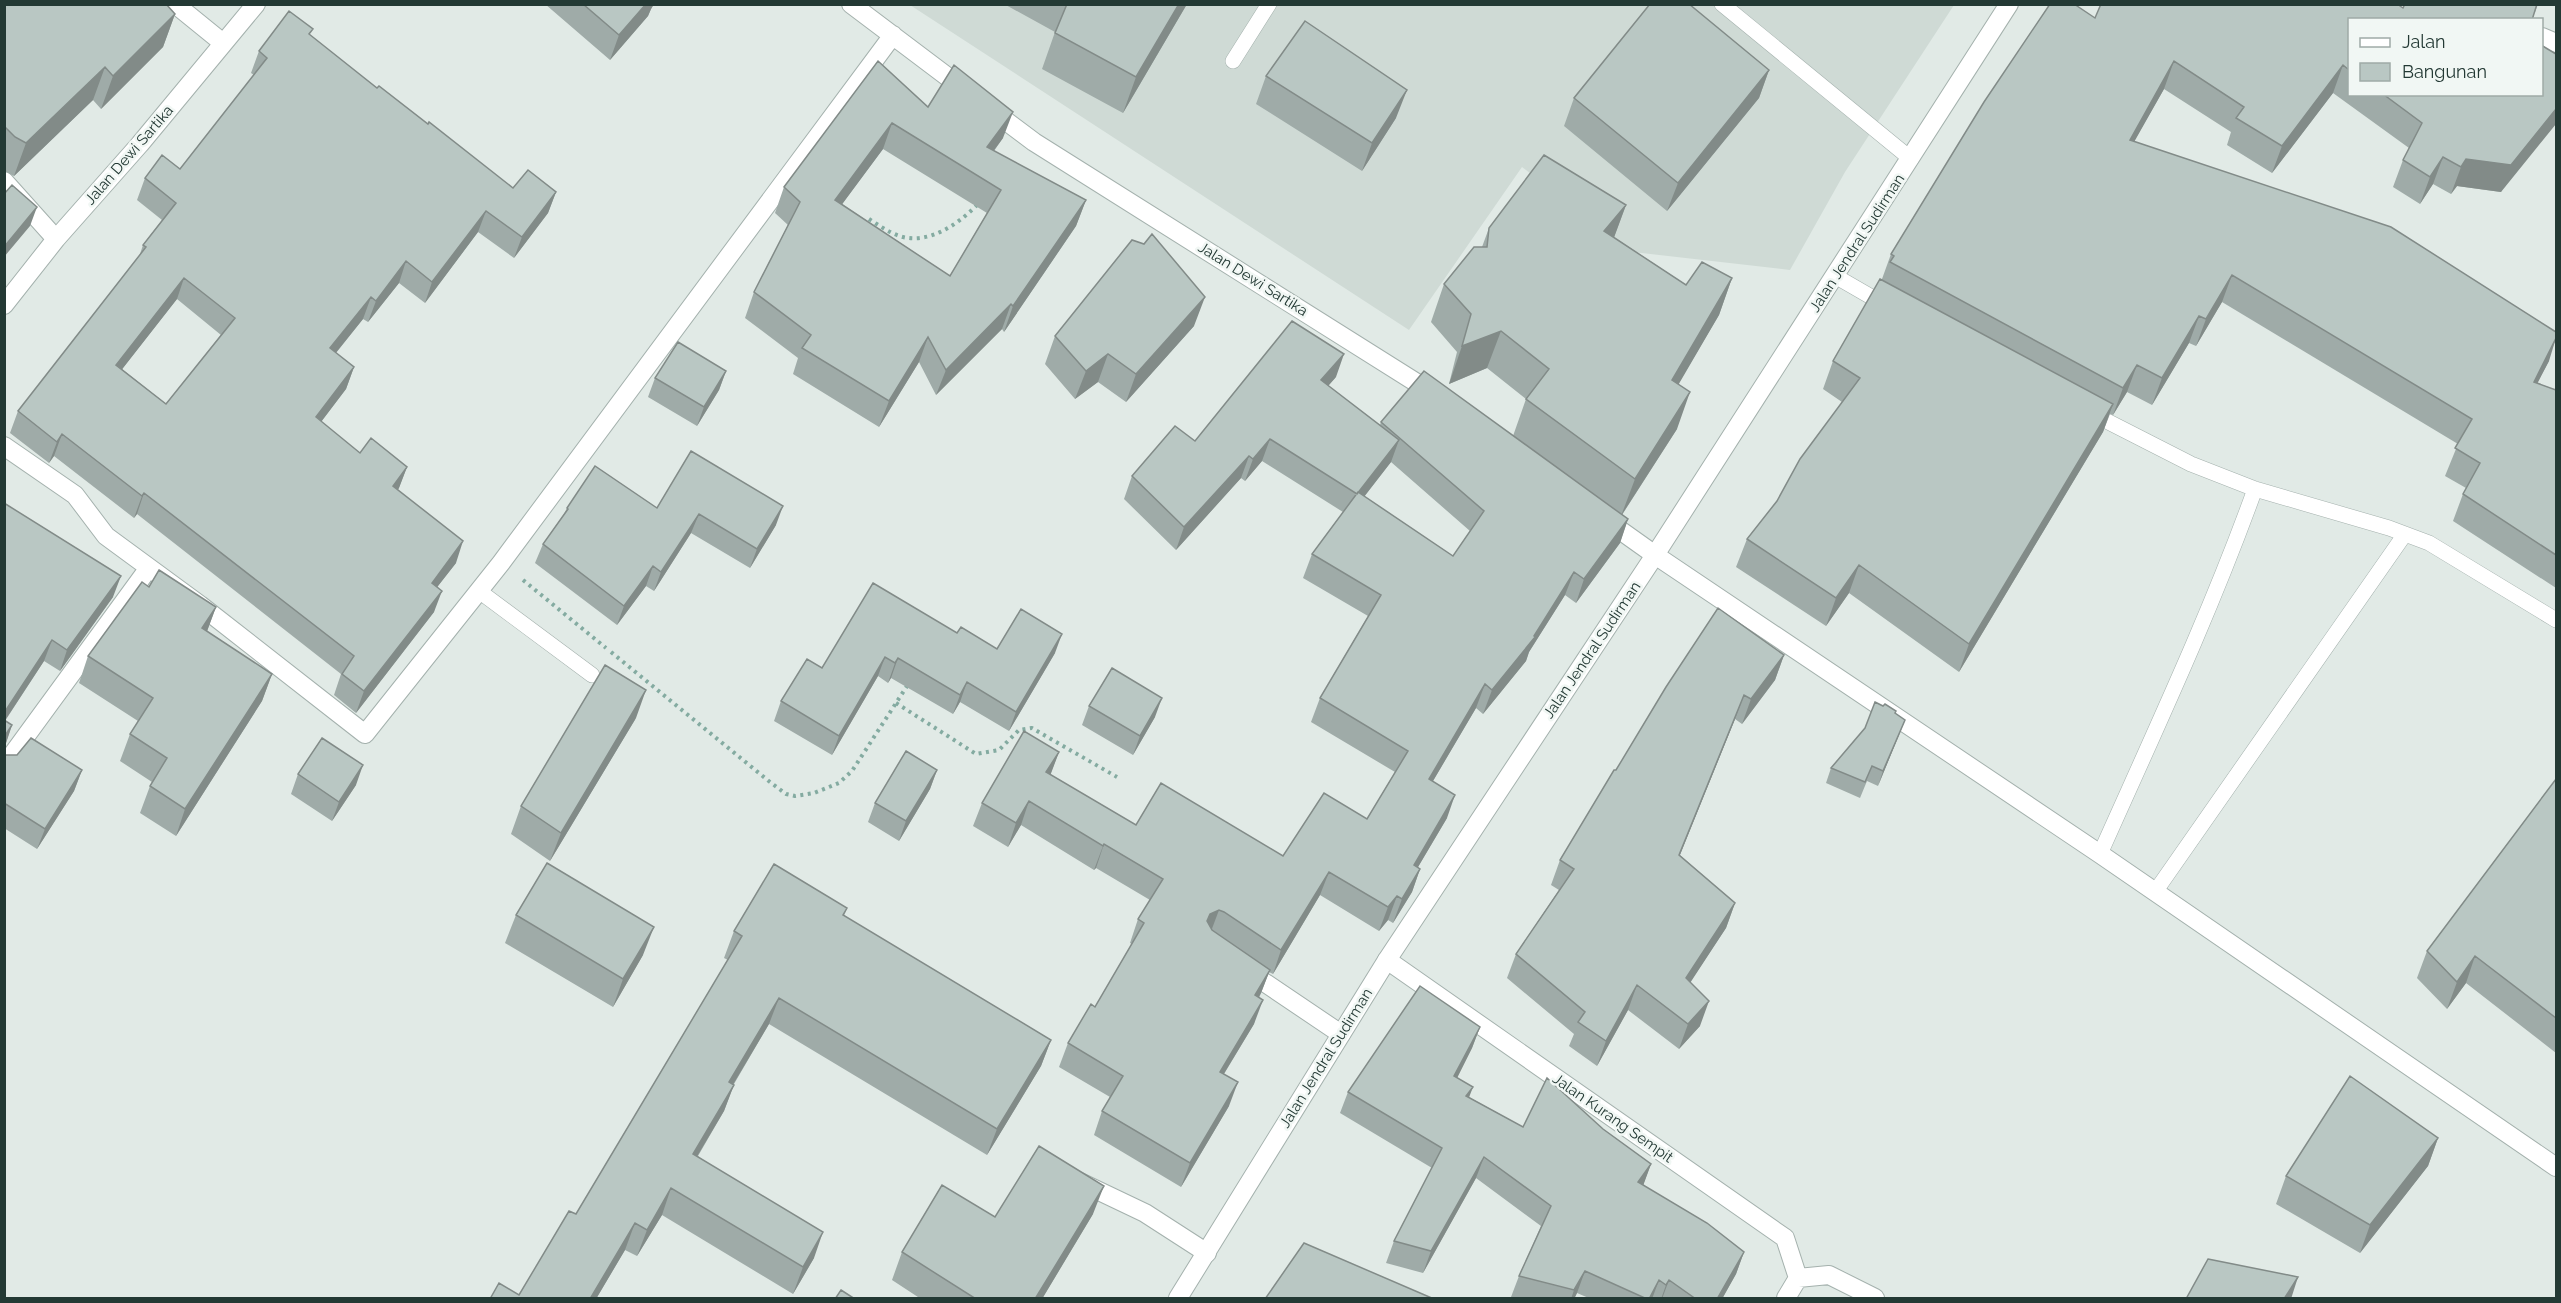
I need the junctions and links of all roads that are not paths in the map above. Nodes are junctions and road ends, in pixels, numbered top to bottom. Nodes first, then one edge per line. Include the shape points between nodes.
1 (175, 4) edge
2 (256, 4) edge
3 (851, 4) edge
4 (1269, 4) edge
5 (1722, 4) edge
6 (2009, 4) edge
7 (893, 35) junction
8 (223, 43) junction
9 (1233, 61) dead end
10 (1911, 159) junction
11 (4, 181) edge
12 (56, 239) junction
13 (1835, 276) junction
14 (4, 305) edge
15 (1896, 310) edge
16 (2072, 404) edge
17 (1453, 407) edge
18 (4, 446) edge
19 (2255, 489) junction
20 (1587, 506) edge
21 (2405, 534) junction
22 (1655, 555) junction
23 (148, 569) junction
24 (479, 591) junction
25 (2556, 620) edge
26 (592, 675) dead end
27 (4, 766) edge
28 (2100, 854) junction
29 (2155, 892) junction
30 (1228, 958) edge
31 (1387, 960) junction
32 (1341, 1034) junction
33 (2556, 1167) edge
34 (1065, 1176) edge
35 (1207, 1253) junction
36 (1798, 1278) junction
37 (1178, 1299) edge
38 (1786, 1299) edge
39 (1875, 1299) edge

1 - 8 street
2 - 8 street, Jalan Dewi Sartika
3 - 7 street, Jalan Dewi Sartika
4 - 9 lane
5 - 10 lane
6 - 10 street, Jalan Jendral Sudirman
7 - 17 street, Jalan Dewi Sartika via 1034,142
7 - 24 street
8 - 12 street, Jalan Dewi Sartika
10 - 13 street, Jalan Jendral Sudirman
11 - 12 street
12 - 14 street, Jalan Dewi Sartika
13 - 15 lane
13 - 22 street, Jalan Jendral Sudirman
16 - 19 lane via 2182,460
18 - 23 street via 75,495 106,536
19 - 21 lane
19 - 28 lane via 2179,682
20 - 22 street
21 - 25 lane via 2465,562
21 - 29 lane
22 - 28 street
22 - 31 street, Jalan Jendral Sudirman
23 - 24 street via 200,604 365,734
23 - 27 street
24 - 26 lane
28 - 29 street
29 - 33 street
30 - 32 street
31 - 32 street, Jalan Jendral Sudirman
31 - 36 street, Jalan Kurang Sempit via 1785,1238
32 - 35 street, Jalan Jendral Sudirman
34 - 35 street via 1145,1213
35 - 37 street, Jalan Jendral Sudirman
36 - 38 street
36 - 39 street via 1829,1275

